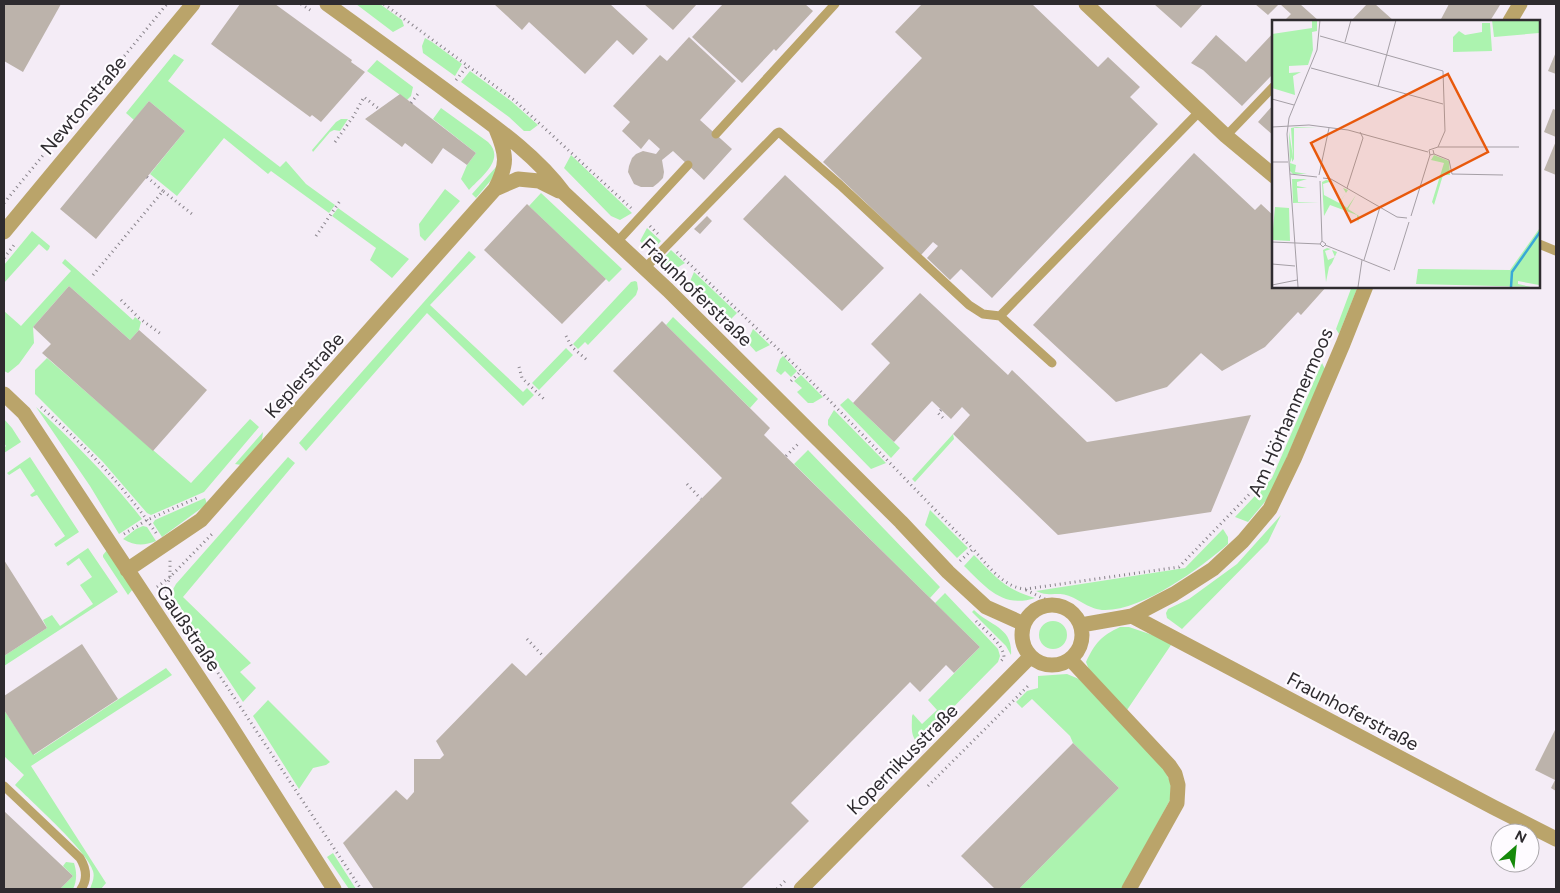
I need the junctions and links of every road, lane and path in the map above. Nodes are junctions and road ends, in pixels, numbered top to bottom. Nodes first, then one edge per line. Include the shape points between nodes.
1 (167, 4) edge
2 (193, 4) edge
3 (301, 4) edge
4 (384, 4) edge
5 (835, 4) edge
6 (1086, 4) edge
7 (1520, 4) edge
8 (322, 9) edge
9 (1511, 20) edge
10 (1272, 88) edge
11 (427, 94) dead end
12 (411, 103) dead end
13 (379, 109) dead end
14 (1200, 110) junction
15 (494, 125) junction
16 (716, 134) dead end
17 (1226, 136) junction
18 (335, 142) dead end
19 (688, 165) dead end
20 (1272, 174) edge
21 (147, 177) dead end
22 (495, 189) junction
23 (162, 191) junction
24 (564, 193) junction
25 (340, 201) dead end
26 (4, 203) edge
27 (192, 214) dead end
28 (640, 217) junction
29 (4, 232) edge
30 (316, 236) dead end
31 (618, 242) junction
32 (668, 244) junction
33 (1540, 244) edge
34 (1556, 250) edge
35 (645, 268) junction
36 (93, 275) dead end
37 (1365, 288) edge
38 (121, 300) dead end
39 (1000, 316) junction
40 (161, 334) dead end
41 (566, 336) dead end
42 (586, 360) dead end
43 (1052, 363) dead end
44 (518, 367) dead end
45 (801, 371) junction
46 (791, 381) dead end
47 (4, 394) edge
48 (546, 401) dead end
49 (39, 406) dead end
50 (941, 410) dead end
51 (945, 420) dead end
52 (802, 439) dead end
53 (786, 456) dead end
54 (1267, 476) dead end
55 (687, 484) dead end
56 (205, 494) dead end
57 (701, 499) dead end
58 (215, 530) dead end
59 (972, 549) junction
60 (127, 570) junction
61 (948, 572) junction
62 (1026, 589) junction
63 (1057, 605) junction
64 (1132, 616) junction
65 (973, 618) dead end
66 (1024, 624) junction
67 (1081, 625) junction
68 (527, 639) dead end
69 (544, 657) dead end
70 (1030, 657) junction
71 (1071, 660) junction
72 (996, 666) dead end
73 (4, 786) edge
74 (1556, 839) edge
75 (791, 875) dead end
76 (81, 889) edge
77 (334, 889) edge
78 (361, 889) edge
79 (777, 889) edge
80 (801, 889) edge
81 (1129, 889) edge

1 - 26 path
2 - 29 street, Newtonstraße
3 - 8 path
4 - 28 path via 514,100
5 - 16 lane
6 - 14 street
7 - 9 street
8 - 15 street, Fraunhoferstraße
10 - 17 lane
11 - 12 path via 421,89
13 - 18 path via 364,97
14 - 17 street
14 - 39 lane
15 - 22 street, Keplerstraße via 506,162
15 - 24 street, Fraunhoferstraße
17 - 20 street
19 - 28 lane
21 - 23 path
22 - 24 street, Keplerstraße via 518,179 539,181
22 - 60 street, Keplerstraße via 201,520
23 - 27 path
23 - 36 path
24 - 31 street, Fraunhoferstraße
25 - 30 path
28 - 31 lane
28 - 32 path
31 - 35 street, Fraunhoferstraße
32 - 35 lane
32 - 39 lane via 780,132 969,305 983,314
32 - 45 path
33 - 34 lane
35 - 61 street, Fraunhoferstraße
37 - 64 street, Am Hörhammermoos via 1302,442 1270,509 1213,569
38 - 40 path
39 - 43 lane
41 - 42 path
44 - 48 path via 522,378
45 - 46 path
45 - 59 path
47 - 60 street, Gaußstraße via 24,413
49 - 56 path via 108,473 147,520
50 - 51 path via 938,413
52 - 53 path
54 - 62 path via 1180,567
55 - 57 path
58 - 78 path via 170,577 164,592
59 - 61 path
59 - 62 path via 1004,582
60 - 77 street, Gaußstraße
61 - 66 street, Fraunhoferstraße via 986,607
62 - 63 path
63 - 66 street via 1041,607
63 - 67 street via 1072,612
64 - 67 street, Am Hörhammermoos
64 - 74 street, Fraunhoferstraße
65 - 72 path via 1004,652 1004,658
66 - 70 street via 1022,641
67 - 71 street via 1082,644
68 - 69 path
70 - 71 street via 1050,666
70 - 80 street, Kopernikusstraße
71 - 81 street via 1169,765 1178,785 1177,803
73 - 76 lane via 80,858 86,874
75 - 79 path

